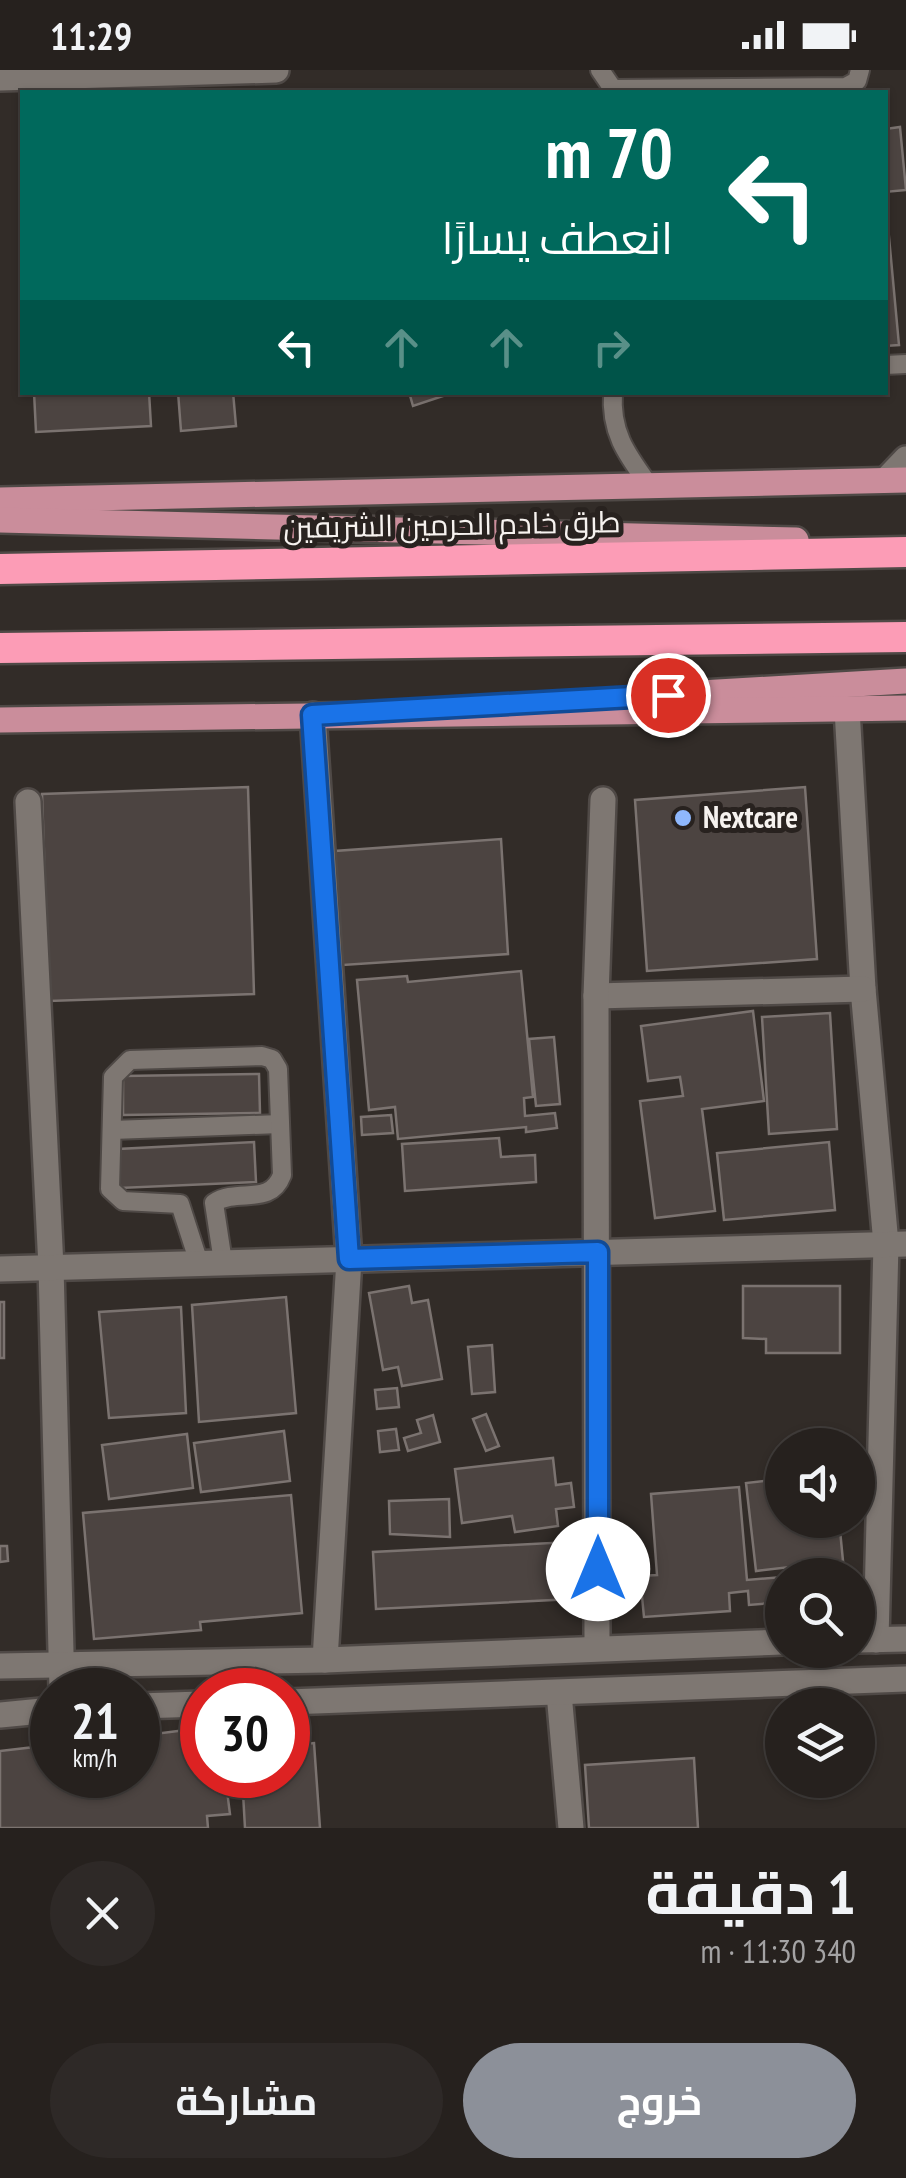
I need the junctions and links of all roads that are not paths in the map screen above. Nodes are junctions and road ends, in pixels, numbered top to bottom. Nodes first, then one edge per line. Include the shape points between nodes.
1 (276, 70) edge
2 (600, 70) edge
3 (860, 70) edge
4 (181, 71) edge
5 (0, 78) edge
6 (613, 395) edge
7 (906, 458) edge
8 (896, 480) edge
9 (652, 488) junction
10 (0, 500) edge
11 (0, 520) edge
12 (906, 543) edge
13 (906, 552) edge
14 (0, 569) edge
15 (906, 638) edge
16 (0, 648) edge
17 (906, 681) edge
18 (906, 708) edge
19 (848, 709) junction
20 (312, 715) junction
21 (0, 720) edge
22 (603, 800) dead end
23 (28, 802) dead end
24 (863, 989) junction
25 (596, 996) junction
26 (280, 1124) junction
27 (112, 1130) junction
28 (896, 1244) edge
29 (598, 1252) junction
30 (349, 1259) junction
31 (211, 1263) junction
32 (51, 1267) junction
33 (0, 1270) edge
34 (873, 1558) edge
35 (906, 1639) edge
36 (875, 1640) edge
37 (765, 1643) edge
38 (597, 1648) junction
39 (324, 1660) junction
40 (61, 1664) junction
41 (0, 1666) edge
42 (61, 1668) edge
43 (906, 1679) edge
44 (558, 1692) junction
45 (310, 1701) edge
46 (30, 1713) edge
47 (0, 1716) edge
48 (571, 1828) edge

1 - 4 street
2 - 3 lane via 613,89 846,87
4 - 5 street
6 - 9 lane via 618,443
7 - 8 street
8 - 9 main road
9 - 10 main road
11 - 12 main road
13 - 14 highway, طرق خادم الحرمين الشريفين
15 - 16 highway
17 - 20 main road
18 - 19 main road
19 - 20 main road
19 - 24 street
20 - 21 main road
20 - 30 street
22 - 25 street
23 - 32 street
24 - 25 street
24 - 28 street
25 - 29 street
26 - 27 lane
26 - 27 lane via 272,1059 130,1060 113,1078
26 - 31 lane via 277,1187 214,1202
27 - 31 lane via 115,1197 180,1204
28 - 29 street
28 - 34 street
29 - 30 street
29 - 38 street
30 - 31 street
30 - 39 street
31 - 32 street
32 - 33 street
32 - 40 street
35 - 36 street
37 - 38 street
38 - 39 street
39 - 40 street
40 - 41 street
40 - 42 street
43 - 44 street
44 - 45 street
44 - 48 street
46 - 47 street

